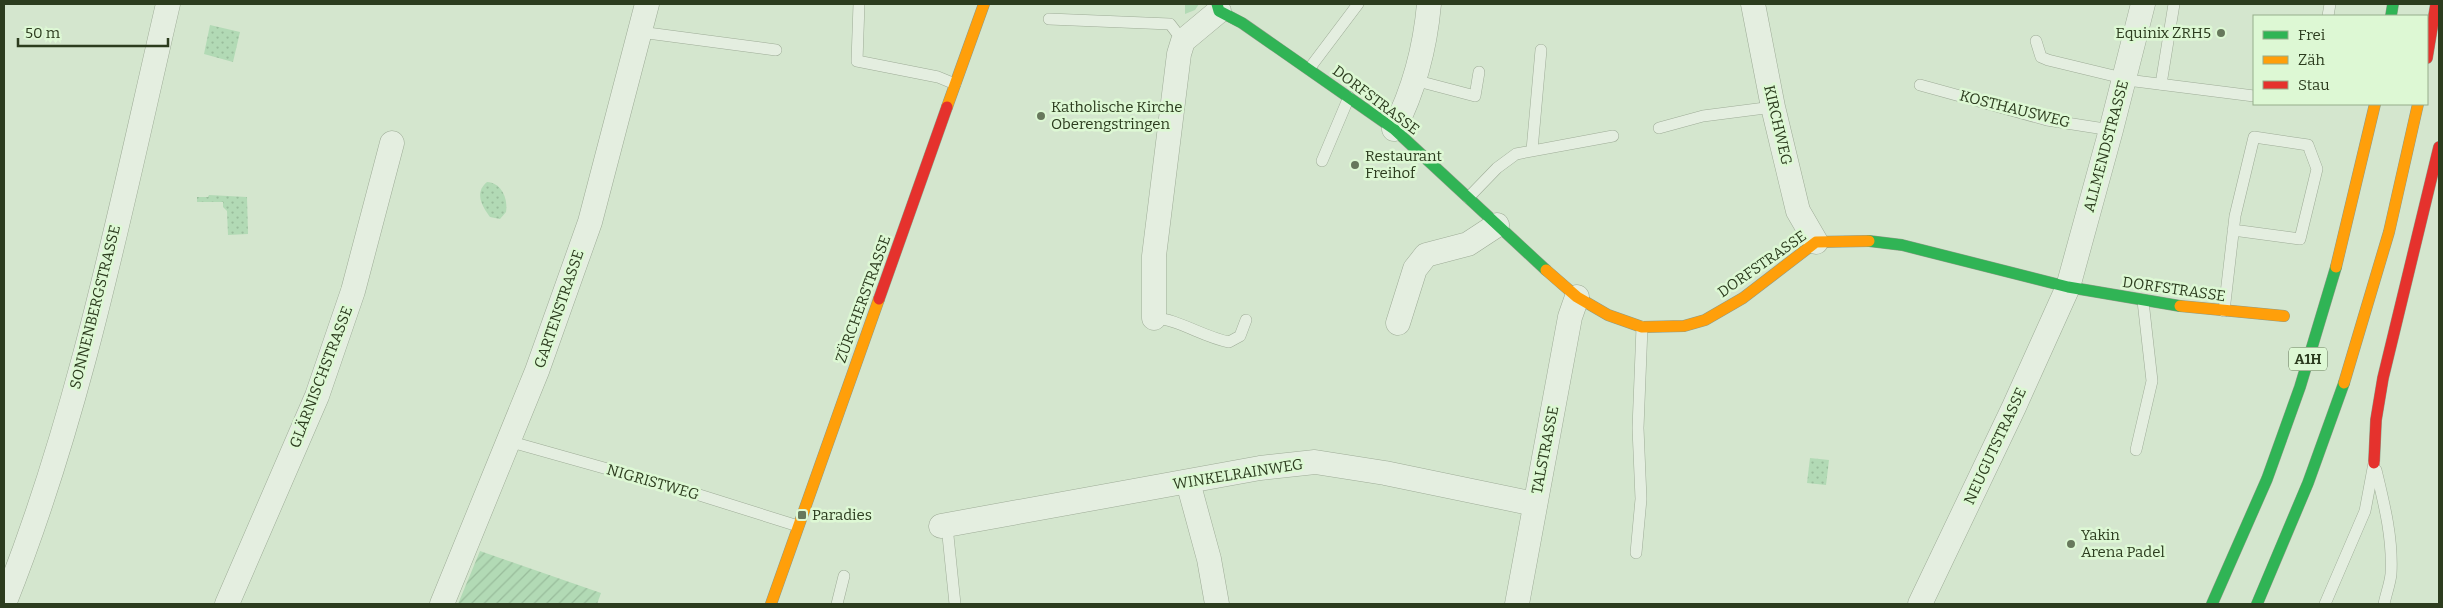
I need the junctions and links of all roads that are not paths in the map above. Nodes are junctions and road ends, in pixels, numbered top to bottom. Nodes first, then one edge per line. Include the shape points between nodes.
1 (168, 4) edge
2 (647, 4) edge
3 (859, 4) edge
4 (984, 4) edge
5 (1358, 4) edge
6 (1428, 4) edge
7 (1752, 4) edge
8 (2142, 4) edge
9 (2174, 4) edge
10 (2436, 4) edge
11 (1218, 8) edge
12 (1049, 19) dead end
13 (640, 32) junction
14 (1183, 41) junction
15 (2036, 41) dead end
16 (776, 50) dead end
17 (1541, 50) dead end
18 (2428, 52) edge
19 (1309, 69) junction
20 (1479, 72) dead end
21 (2124, 78) junction
22 (1414, 80) junction
23 (956, 84) junction
24 (2161, 84) junction
25 (1920, 85) dead end
26 (2253, 96) edge
27 (1349, 97) junction
28 (2375, 105) edge
29 (2418, 105) edge
30 (1773, 107) junction
31 (1659, 128) dead end
32 (1394, 129) junction
33 (2111, 130) junction
34 (1613, 136) dead end
35 (392, 143) dead end
36 (2439, 147) edge
37 (1532, 150) junction
38 (1322, 161) dead end
39 (1468, 198) junction
40 (1497, 225) junction
41 (2233, 230) junction
42 (1816, 242) junction
43 (2068, 287) junction
44 (1577, 297) junction
45 (2144, 301) junction
46 (2224, 311) junction
47 (2284, 316) dead end
48 (1154, 318) joint
49 (1246, 320) dead end
50 (1398, 323) dead end
51 (1642, 327) junction
52 (508, 441) junction
53 (2136, 450) dead end
54 (2374, 463) junction
55 (1188, 482) junction
56 (1534, 504) junction
57 (798, 526) junction
58 (944, 526) joint
59 (1636, 553) dead end
60 (844, 576) dead end
61 (4, 604) edge
62 (228, 604) edge
63 (442, 604) edge
64 (771, 604) edge
65 (837, 604) edge
66 (955, 604) edge
67 (1217, 604) edge
68 (1517, 604) edge
69 (1920, 604) edge
70 (2212, 604) edge
71 (2257, 604) edge
72 (2325, 604) edge
73 (2384, 604) edge

1 - 61 street, SONNENBERGSTRASSE via 92,329 43,498
2 - 13 street, GARTENSTRASSE
3 - 23 lane via 857,61 938,77
4 - 23 main road, ZÜRCHERSTRASSE
5 - 19 lane
6 - 22 street via 1426,39
7 - 30 street, KIRCHWEG
8 - 21 street, ALLMENDSTRASSE
9 - 24 lane
10 - 18 main road
11 - 14 street
11 - 19 main road, DORFSTRASSE
12 - 14 lane via 1170,24
13 - 16 lane
13 - 52 street, GARTENSTRASSE via 590,222 537,371
14 - 48 street via 1154,256
15 - 21 lane via 2041,57 2048,60
17 - 37 lane
19 - 27 main road, DORFSTRASSE
20 - 22 lane via 1475,96
21 - 24 lane
21 - 33 street, ALLMENDSTRASSE
22 - 32 street
23 - 57 main road, ZÜRCHERSTRASSE
24 - 26 lane
25 - 33 lane, KOSTHAUSWEG via 2047,120
27 - 32 main road, DORFSTRASSE
27 - 38 lane
28 - 70 main road, A1H via 2358,184 2319,329 2267,480
29 - 71 main road, A1H via 2387,238 2341,393 2309,481
30 - 31 lane via 1703,116
30 - 42 street, KIRCHWEG via 1798,211
32 - 39 main road, DORFSTRASSE
33 - 43 street, ALLMENDSTRASSE
34 - 37 lane
35 - 62 street, GLÄRNISCHSTRASSE via 354,291 323,378
36 - 54 main road via 2381,380 2374,430
37 - 39 lane via 1516,154 1497,168
39 - 40 main road, DORFSTRASSE
40 - 44 main road, DORFSTRASSE
40 - 50 street via 1468,244 1426,255 1415,269
41 - 41 lane via 2254,137 2308,145 2317,169 2300,239
41 - 46 lane
42 - 43 main road, DORFSTRASSE via 1873,240 1902,245
42 - 51 main road, DORFSTRASSE via 1743,298 1705,320 1684,326
43 - 45 main road, DORFSTRASSE
43 - 69 street, NEUGUTSTRASSE
44 - 51 main road, DORFSTRASSE via 1608,315
44 - 56 street, TALSTRASSE via 1570,317
45 - 46 main road, DORFSTRASSE
45 - 53 lane via 2152,381
46 - 47 main road, DORFSTRASSE
48 - 49 lane via 1166,319 1193,332 1229,342 1240,336
51 - 59 lane via 1638,428 1641,499
52 - 57 lane, NIGRISTWEG
52 - 63 street, GARTENSTRASSE
54 - 72 lane via 2365,510
54 - 73 lane via 2386,512 2389,542 2391,574
55 - 56 street, WINKELRAINWEG via 1260,468 1315,462
55 - 58 street, WINKELRAINWEG
55 - 67 street via 1209,559
56 - 68 street, TALSTRASSE
57 - 64 main road, ZÜRCHERSTRASSE
58 - 66 lane
60 - 65 lane

